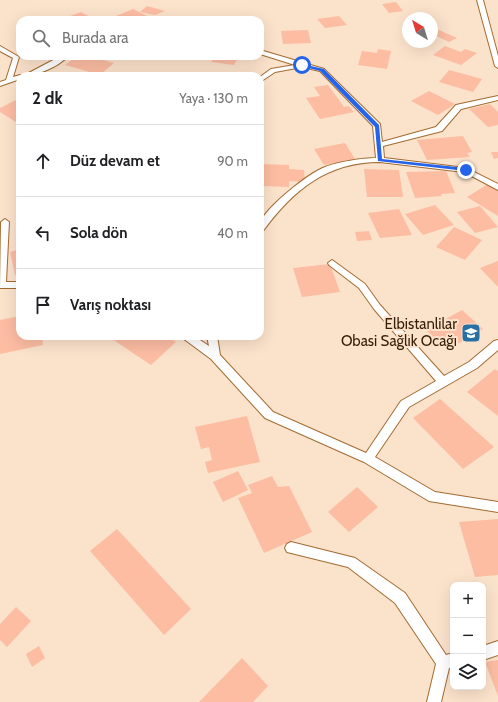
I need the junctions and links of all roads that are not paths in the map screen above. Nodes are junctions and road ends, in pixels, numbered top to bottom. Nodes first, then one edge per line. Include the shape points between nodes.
1 (480, 0) edge
2 (0, 48) edge
3 (264, 53) edge
4 (59, 60) edge
5 (302, 65) junction
6 (498, 66) edge
7 (35, 72) edge
8 (264, 77) edge
9 (16, 78) edge
10 (9, 80) junction
11 (0, 84) edge
12 (498, 98) edge
13 (378, 145) junction
14 (380, 160) junction
15 (498, 187) edge
16 (5, 222) dead end
17 (264, 224) edge
18 (332, 263) dead end
19 (1, 285) edge
20 (16, 285) edge
21 (193, 340) edge
22 (213, 340) edge
23 (498, 344) edge
24 (215, 356) junction
25 (444, 382) junction
26 (368, 459) junction
27 (498, 508) edge
28 (291, 548) dead end
29 (498, 648) edge
30 (486, 652) edge
31 (448, 662) edge
32 (434, 702) edge

1 - 6 lane
2 - 10 lane via 16,57
3 - 5 lane
4 - 7 lane
5 - 8 lane via 273,70
5 - 13 lane via 322,70 377,126
9 - 10 lane
10 - 11 lane
12 - 13 lane via 459,107 438,129
13 - 14 lane
14 - 15 lane via 466,170
14 - 17 lane via 327,168 296,189
16 - 19 lane
18 - 25 lane via 362,286 377,307
19 - 20 lane
21 - 24 lane
22 - 24 lane
23 - 25 lane via 474,365
24 - 26 lane via 269,415
25 - 26 lane via 405,404
26 - 27 lane via 433,497
28 - 31 lane via 351,562 400,598
29 - 30 lane
31 - 32 lane

